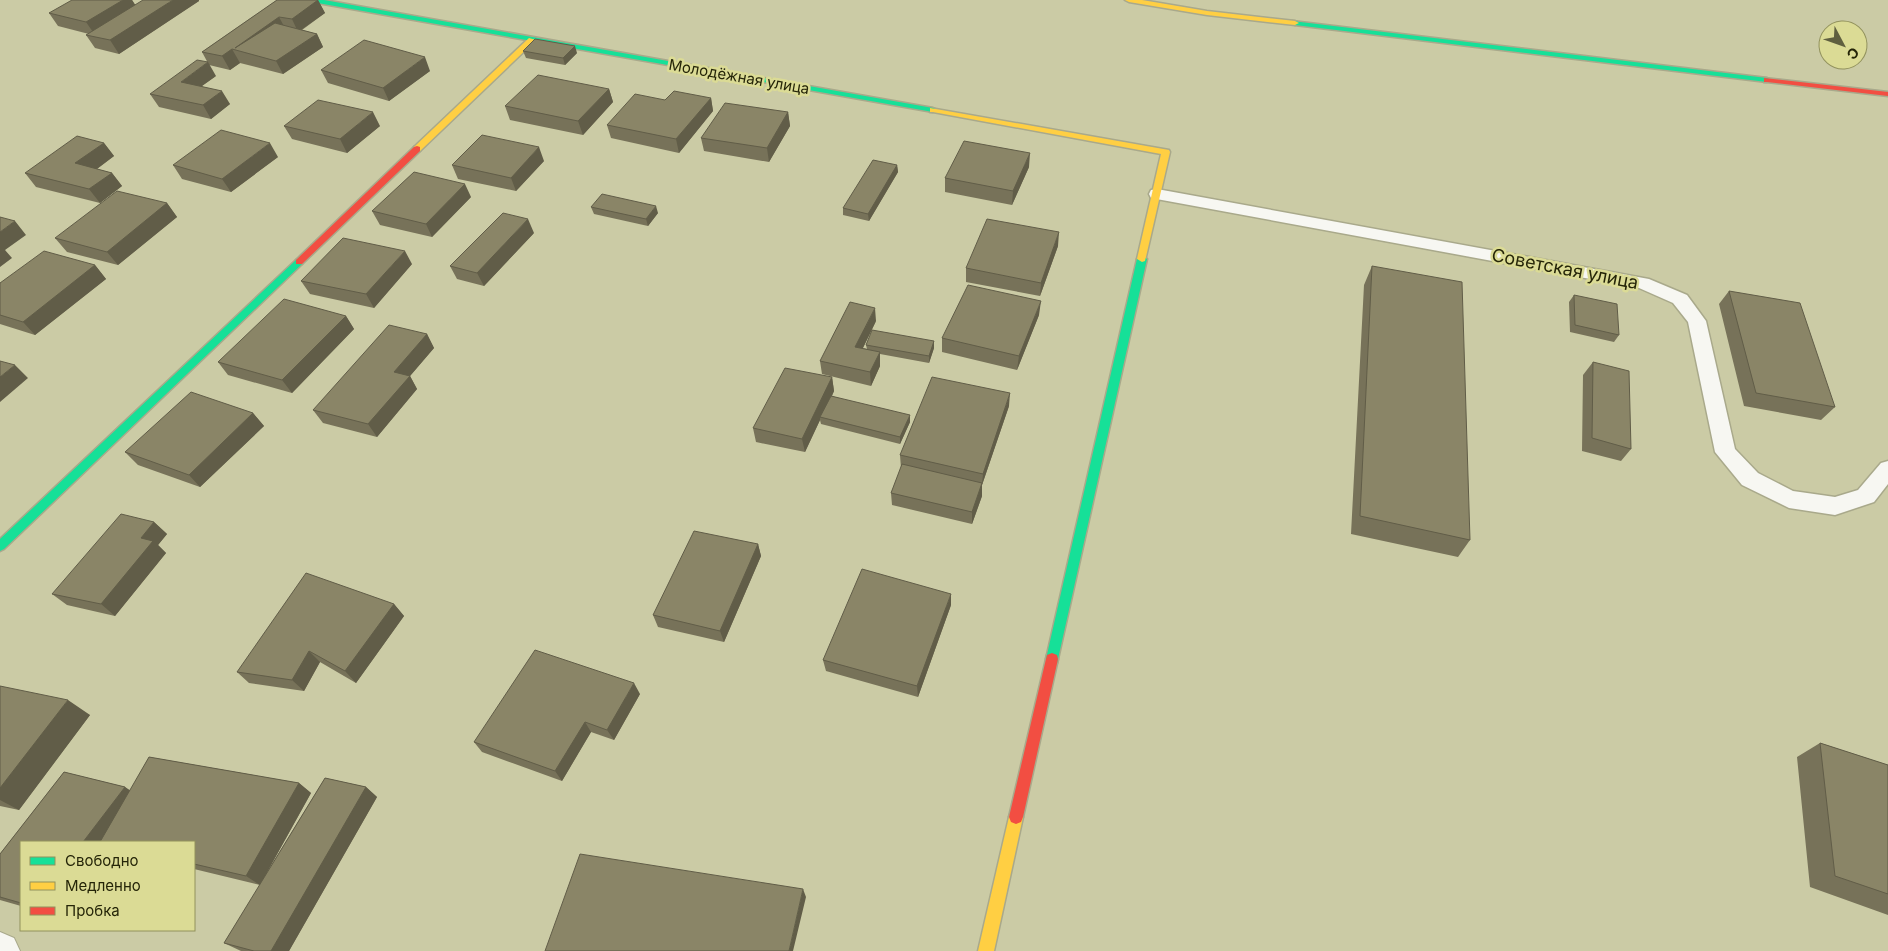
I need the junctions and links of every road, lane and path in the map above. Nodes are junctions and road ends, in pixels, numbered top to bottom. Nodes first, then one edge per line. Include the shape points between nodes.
1 (312, 0) edge
2 (1129, 0) edge
3 (532, 40) junction
4 (1888, 94) edge
5 (1156, 194) junction
6 (1888, 469) edge
7 (0, 546) edge
8 (986, 951) edge

1 - 3 main road, Молодёжная улица
2 - 4 main road via 1216,14
3 - 5 main road, Молодёжная улица via 1166,152
3 - 7 main road
5 - 6 lane, Советская улица via 1643,283 1680,299 1697,320 1725,452 1750,479 1789,499 1835,506 1866,496
5 - 8 main road

